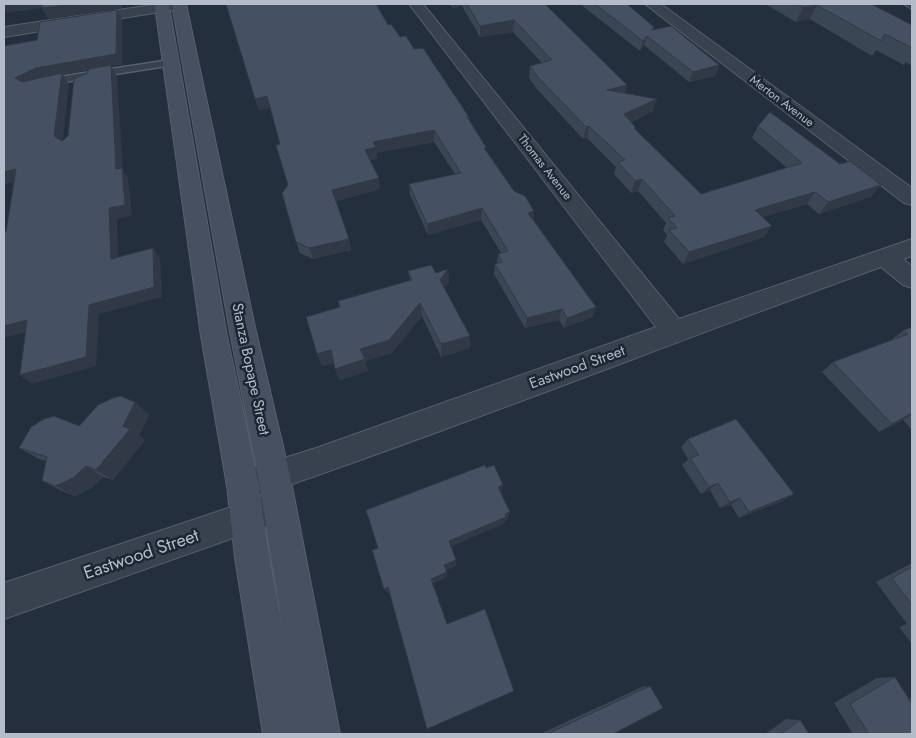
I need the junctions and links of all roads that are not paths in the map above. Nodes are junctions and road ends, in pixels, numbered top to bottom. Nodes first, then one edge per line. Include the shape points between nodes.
1 (416, 4) edge
2 (652, 4) edge
3 (171, 5) edge
4 (4, 32) edge
5 (170, 63) junction
6 (133, 69) junction
7 (36, 86) edge
8 (74, 86) edge
9 (912, 198) edge
10 (912, 247) edge
11 (884, 256) junction
12 (912, 279) edge
13 (674, 331) junction
14 (260, 497) junction
15 (4, 601) edge
16 (283, 734) edge
17 (320, 734) edge

1 - 13 street, Thomas Avenue
2 - 9 street, Merton Avenue
3 - 4 street
3 - 5 main road, Stanza Bopape Street
3 - 14 main road, Stanza Bopape Street via 242,327
5 - 6 lane
5 - 14 main road, Stanza Bopape Street via 214,336
6 - 7 lane
6 - 8 lane
10 - 11 street, Eastwood Street
11 - 12 street
11 - 13 street, Eastwood Street
13 - 14 street, Eastwood Street
14 - 15 street, Eastwood Street
14 - 16 main road, Stanza Bopape Street
14 - 17 main road, Stanza Bopape Street

